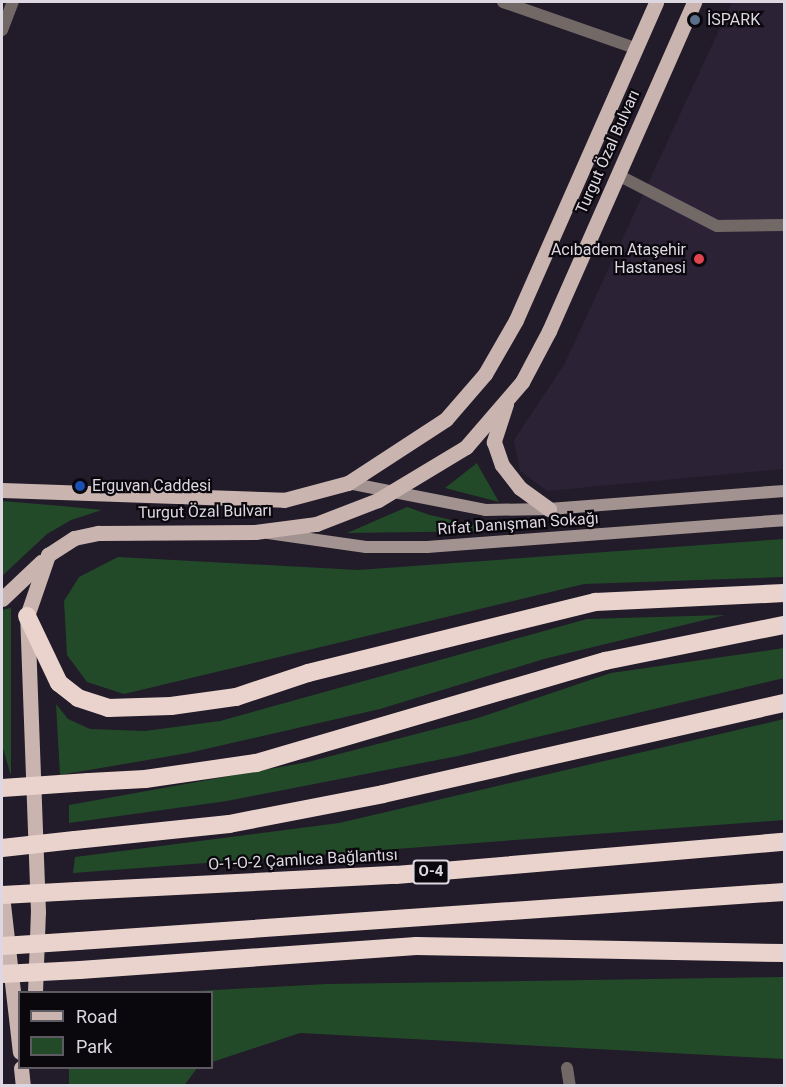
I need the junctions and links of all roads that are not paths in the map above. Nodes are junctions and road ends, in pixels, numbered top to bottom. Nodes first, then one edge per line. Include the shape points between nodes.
1 (13, 2) edge
2 (503, 2) edge
3 (656, 2) edge
4 (694, 2) edge
5 (2, 30) edge
6 (635, 48) junction
7 (618, 174) junction
8 (784, 225) edge
9 (508, 398) junction
10 (348, 483) junction
11 (2, 490) edge
12 (784, 491) edge
13 (392, 492) junction
14 (549, 509) junction
15 (784, 520) edge
16 (255, 532) junction
17 (48, 555) junction
18 (784, 593) edge
19 (2, 599) edge
20 (27, 616) junction
21 (784, 625) edge
22 (784, 703) edge
23 (2, 788) edge
24 (784, 842) edge
25 (2, 848) edge
26 (784, 892) edge
27 (2, 895) edge
28 (2, 946) edge
29 (784, 953) edge
30 (2, 974) edge
31 (35, 991) edge
32 (18, 1035) edge
33 (567, 1068) dead end
34 (21, 1069) edge
35 (30, 1069) edge
36 (23, 1086) edge
37 (28, 1086) edge
38 (570, 1086) edge

1 - 5 street
2 - 6 street
3 - 6 main road, Turgut Özal Bulvarı
4 - 7 main road, Turgut Özal Bulvarı
6 - 10 main road, Turgut Özal Bulvarı via 516,320 485,374 446,419
7 - 8 street via 717,226
7 - 9 main road, Turgut Özal Bulvarı via 549,331 522,382
9 - 13 main road, Turgut Özal Bulvarı via 466,447
9 - 14 main road via 494,442 502,465 520,488
10 - 11 main road, Turgut Özal Bulvarı via 284,500
10 - 13 street, Rıfat Danışman Sokağı
12 - 14 street, Rıfat Danışman Sokağı
13 - 14 street, Rıfat Danışman Sokağı via 484,510
13 - 16 main road, Turgut Özal Bulvarı via 316,524
15 - 16 street, Rıfat Danışman Sokağı via 427,547 366,547
16 - 17 main road, Turgut Özal Bulvarı via 98,533 74,538
17 - 19 main road, Turgut Özal Bulvarı
17 - 20 main road
18 - 20 highway via 595,602 308,673 236,697 171,706 108,708 78,698 59,682
20 - 31 main road via 37,901
21 - 23 highway, bridge via 604,661 256,763 145,779
22 - 25 highway, bridge via 372,797 229,824
24 - 27 highway, O-1-O-2 Çamlıca Bağlantısı / O-4, bridge via 396,875
26 - 28 highway, bridge
27 - 32 main road
29 - 30 highway, bridge via 416,946
33 - 38 street
34 - 36 main road
35 - 37 main road

